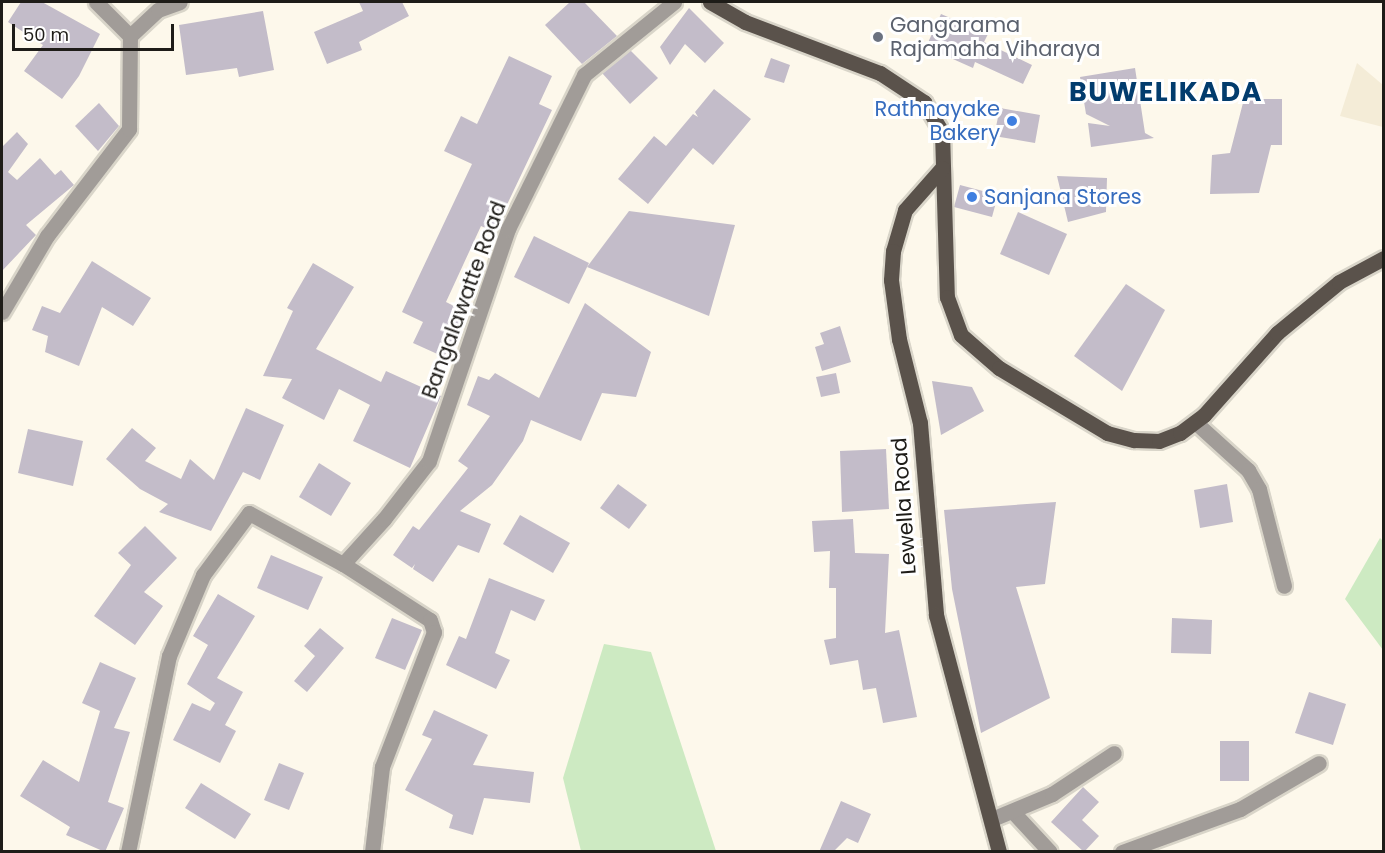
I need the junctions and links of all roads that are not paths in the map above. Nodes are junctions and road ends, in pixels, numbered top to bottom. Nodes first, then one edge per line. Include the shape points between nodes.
1 (96, 2) edge
2 (180, 2) edge
3 (674, 2) edge
4 (710, 2) edge
5 (130, 36) junction
6 (942, 168) junction
7 (1383, 258) edge
8 (2, 312) edge
9 (1195, 422) junction
10 (343, 564) junction
11 (1284, 586) dead end
12 (1114, 753) dead end
13 (1319, 763) dead end
14 (1013, 812) junction
15 (992, 819) junction
16 (128, 852) edge
17 (372, 852) edge
18 (999, 852) edge
19 (1050, 852) edge
20 (1122, 852) edge

1 - 5 street
2 - 5 street via 158,10
3 - 10 street, Bangalawatte Road via 584,75 508,229 429,461
4 - 6 main road via 745,22 880,73 913,93 939,121
5 - 8 street via 129,129 47,236
6 - 9 main road via 947,297 954,321 973,349 1107,433 1159,441 1180,434
6 - 15 main road, Lewella Road via 905,210 893,251 891,279 899,339 920,423 931,588
7 - 9 main road via 1339,282 1277,333
9 - 11 street via 1248,470 1259,489
10 - 16 street via 249,513 242,522 203,575 169,656
10 - 17 street via 430,620 434,632 382,767
12 - 14 street via 1052,794
13 - 20 street via 1240,808
14 - 15 street
14 - 19 street
15 - 18 main road, Lewella Road

